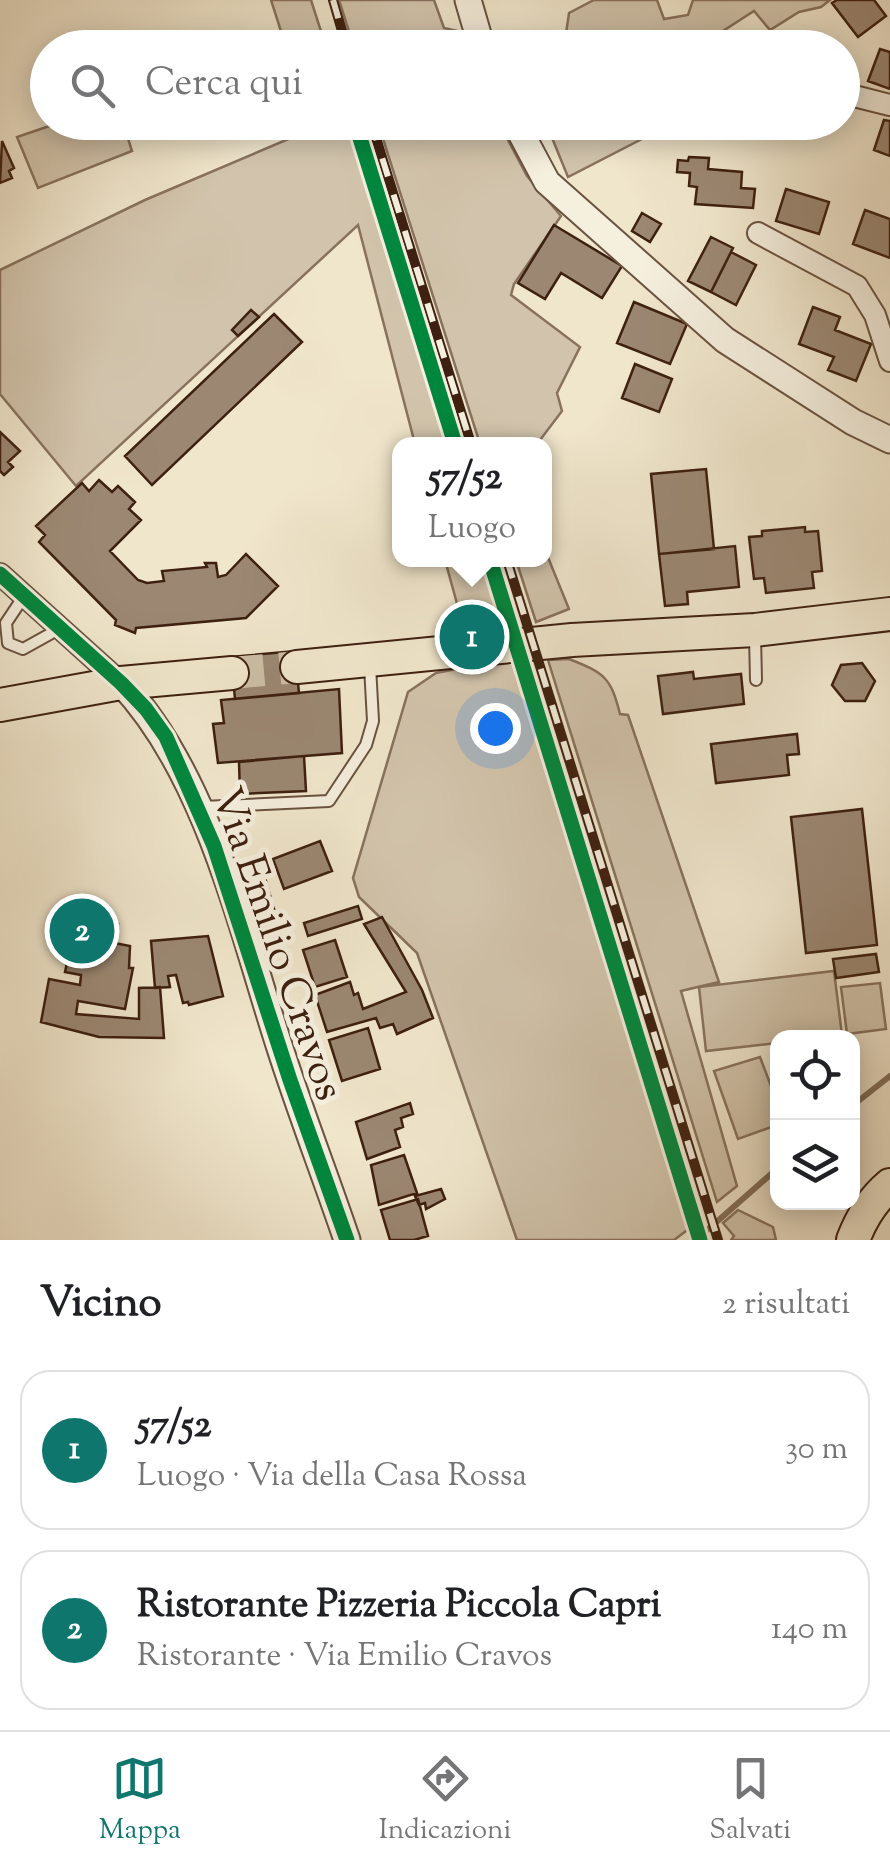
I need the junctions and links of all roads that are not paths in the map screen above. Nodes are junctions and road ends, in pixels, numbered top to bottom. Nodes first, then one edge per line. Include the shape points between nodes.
1 (468, 0) edge
2 (477, 30) edge
3 (860, 97) edge
4 (890, 105) edge
5 (525, 140) edge
6 (758, 233) dead end
7 (890, 360) edge
8 (890, 440) edge
9 (0, 574) edge
10 (24, 596) junction
11 (890, 614) edge
12 (57, 626) junction
13 (755, 630) junction
14 (370, 661) junction
15 (296, 668) tunnel mouth
16 (232, 673) tunnel mouth
17 (756, 680) dead end
18 (122, 683) junction
19 (0, 705) edge
20 (197, 807) junction
21 (890, 1185) edge
22 (347, 1240) edge
23 (853, 1240) edge

1 - 2 street
3 - 4 street
5 - 8 street via 547,182 725,340
6 - 7 street via 857,286
9 - 10 street
10 - 12 street
10 - 12 lane via 6,622 8,644 23,649
11 - 13 main road
12 - 18 street
13 - 14 main road
13 - 17 lane
14 - 15 main road
14 - 20 lane via 373,721 366,745 329,801
16 - 18 main road
18 - 19 main road
18 - 20 street, Via Emilio Cravos via 166,738
20 - 22 street, Via Emilio Cravos
21 - 23 main road

